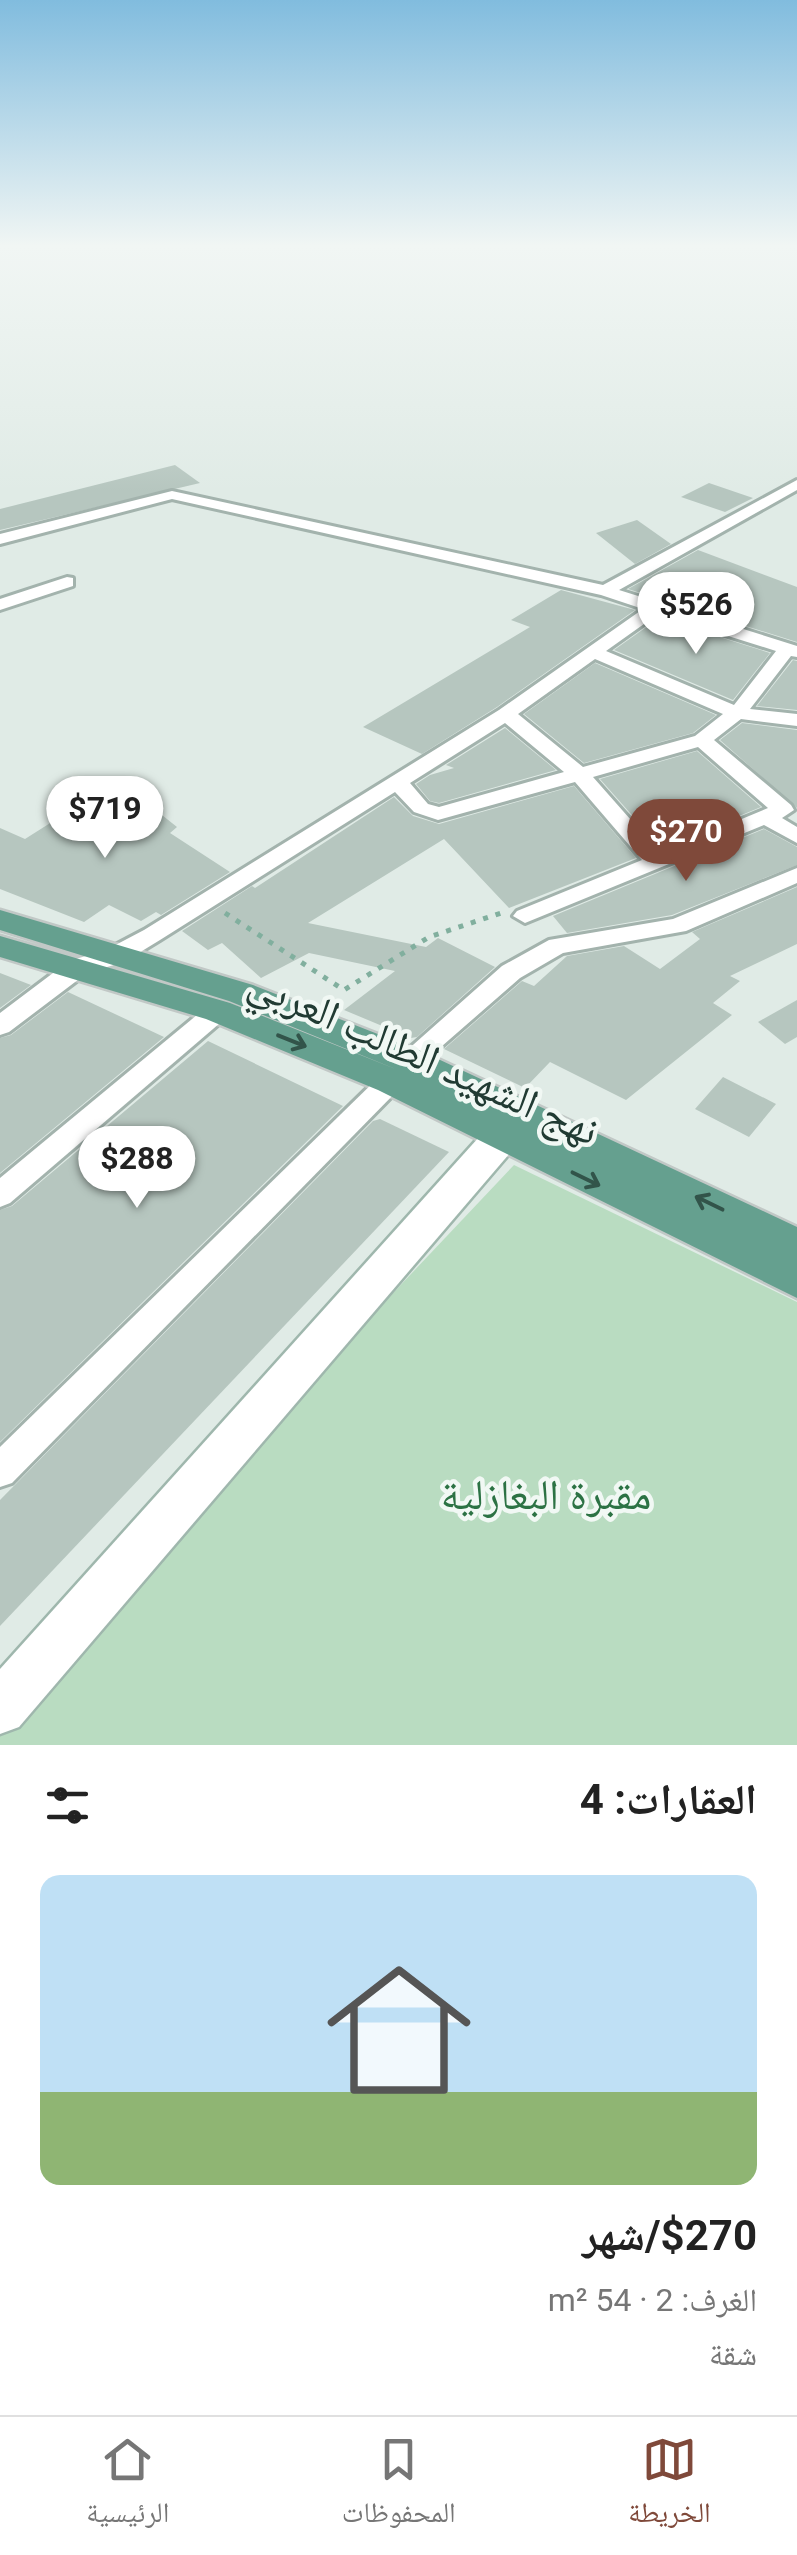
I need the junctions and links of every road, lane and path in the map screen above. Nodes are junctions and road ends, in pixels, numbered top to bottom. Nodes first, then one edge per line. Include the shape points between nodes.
1 (797, 484) edge
2 (0, 539) edge
3 (67, 582) dead end
4 (605, 592) junction
5 (0, 605) edge
6 (655, 608) junction
7 (792, 650) edge
8 (596, 653) junction
9 (506, 714) junction
10 (737, 714) junction
11 (797, 720) edge
12 (702, 740) junction
13 (580, 775) junction
14 (396, 782) junction
15 (765, 817) junction
16 (797, 836) edge
17 (656, 862) junction
18 (797, 875) edge
19 (207, 902) junction
20 (525, 916) joint
21 (0, 920) edge
22 (0, 946) edge
23 (115, 956) junction
24 (78, 967) junction
25 (218, 1011) junction
26 (0, 1026) edge
27 (400, 1070) junction
28 (512, 1126) junction
29 (0, 1195) edge
30 (779, 1230) edge
31 (797, 1246) edge
32 (797, 1281) edge
33 (0, 1472) edge
34 (0, 1708) edge

1 - 4 street
2 - 4 street via 172,495
3 - 5 street
4 - 6 street
6 - 7 street
6 - 8 street
7 - 10 street
8 - 9 street
8 - 10 street
9 - 13 street
9 - 14 street
10 - 11 street
10 - 12 street
12 - 13 street
12 - 15 street via 784,810
13 - 14 street via 438,814 421,808
13 - 17 street
14 - 19 street
15 - 16 street
15 - 17 street
17 - 20 street
18 - 27 street via 678,926 557,946 511,972
19 - 20 path via 344,990 428,937 492,914
19 - 23 street
21 - 23 main road, نهج الشهيد الطالب العربي
22 - 24 main road, نهج الشهيد الطالب العربي
23 - 24 street
23 - 27 main road, نهج الشهيد الطالب العربي via 241,993
24 - 25 main road, نهج الشهيد الطالب العربي
24 - 26 street
25 -> 27 main road, نهج الشهيد الطالب العربي
25 - 29 street
27 - 28 main road, نهج الشهيد الطالب العربي
27 - 33 street
30 -> 28 main road, نهج الشهيد الطالب العربي
28 -> 32 main road, نهج الشهيد الطالب العربي
28 - 34 street
30 - 31 main road, نهج الشهيد الطالب العربي

